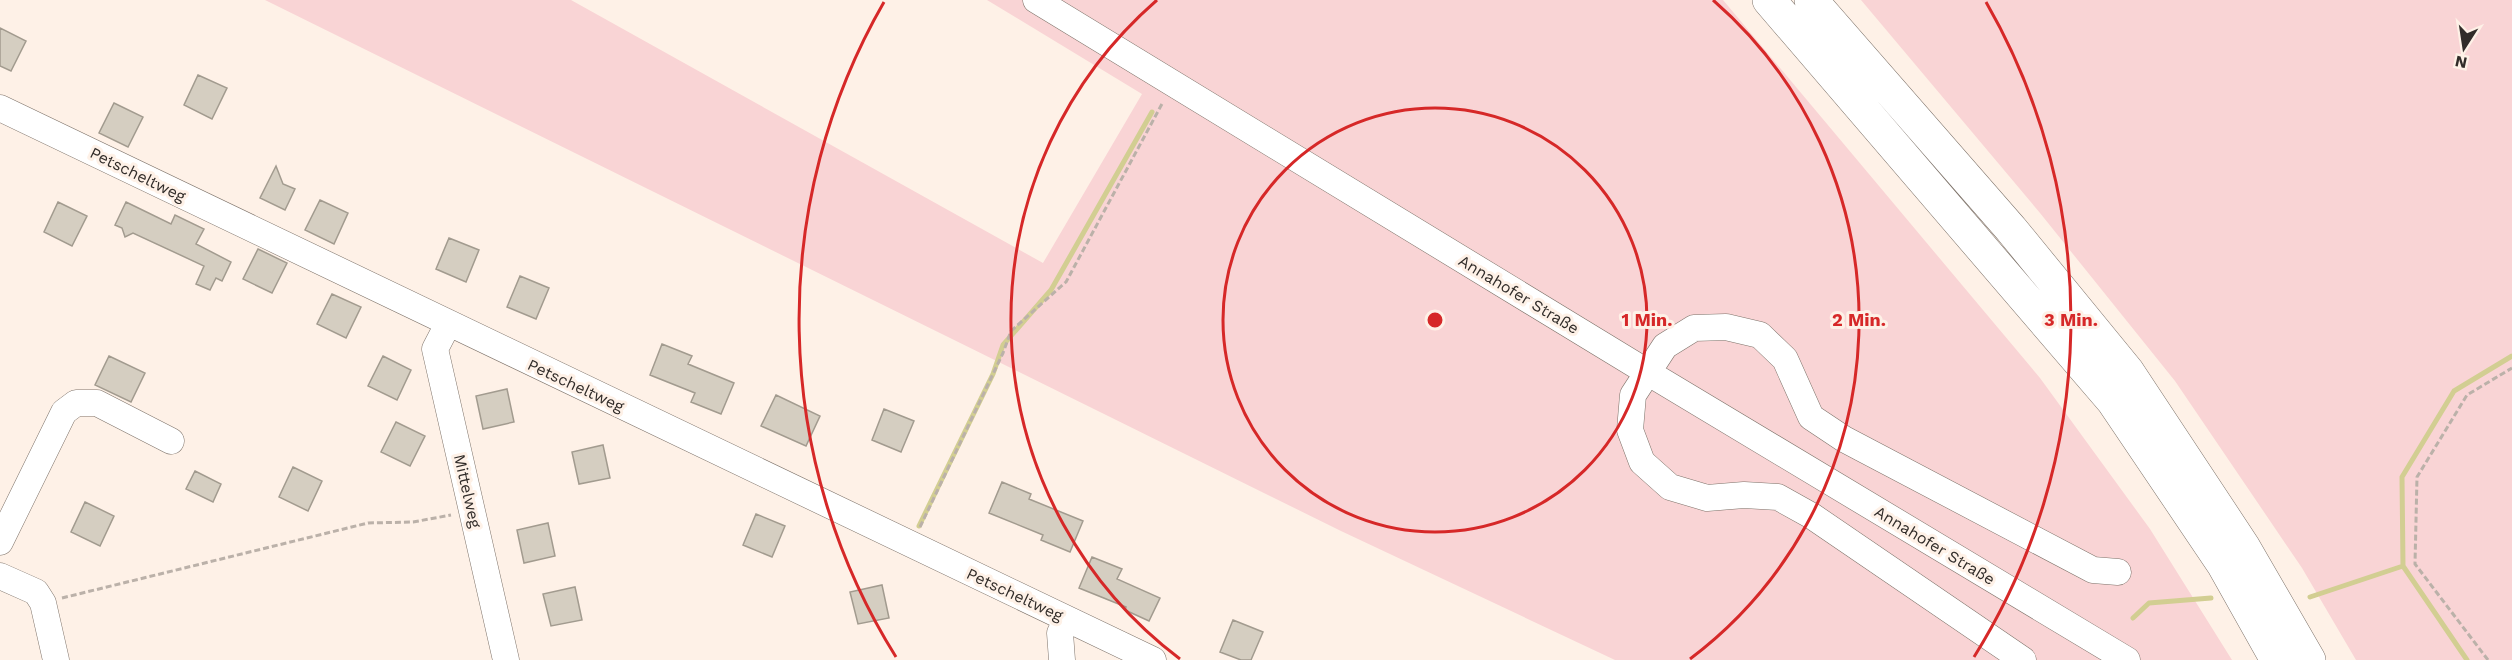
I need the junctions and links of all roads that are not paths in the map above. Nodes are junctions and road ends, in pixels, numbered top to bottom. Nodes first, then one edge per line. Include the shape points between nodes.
1 (1036, 0) edge
2 (1769, 0) edge
3 (1811, 0) edge
4 (0, 108) edge
5 (448, 324) junction
6 (1647, 372) junction
7 (171, 441) dead end
8 (0, 542) edge
9 (2118, 572) dead end
10 (0, 576) edge
11 (1067, 619) junction
12 (56, 660) edge
13 (506, 660) edge
14 (1062, 660) edge
15 (1154, 660) edge
16 (2023, 660) edge
17 (2127, 660) edge
18 (2277, 660) edge
19 (2309, 660) edge

1 - 6 street, Annahofer Straße
2 - 18 highway via 2113,401 2223,564
3 - 19 highway via 2012,229 2128,372 2243,546
4 - 5 street, Petscheltweg
5 - 11 street, Petscheltweg
5 - 13 street, Mittelweg via 435,349
6 - 9 street via 1665,346 1694,328 1726,327 1760,335 1785,359 1811,417 1844,439 2093,570
6 - 16 street via 1633,395 1630,430 1642,462 1671,487 1707,498 1778,497 1812,516
6 - 17 street, Annahofer Straße
7 - 8 street via 97,403 76,403 64,412
10 - 12 street via 36,592 43,603
11 - 14 street via 1060,633
11 - 15 street, Petscheltweg

